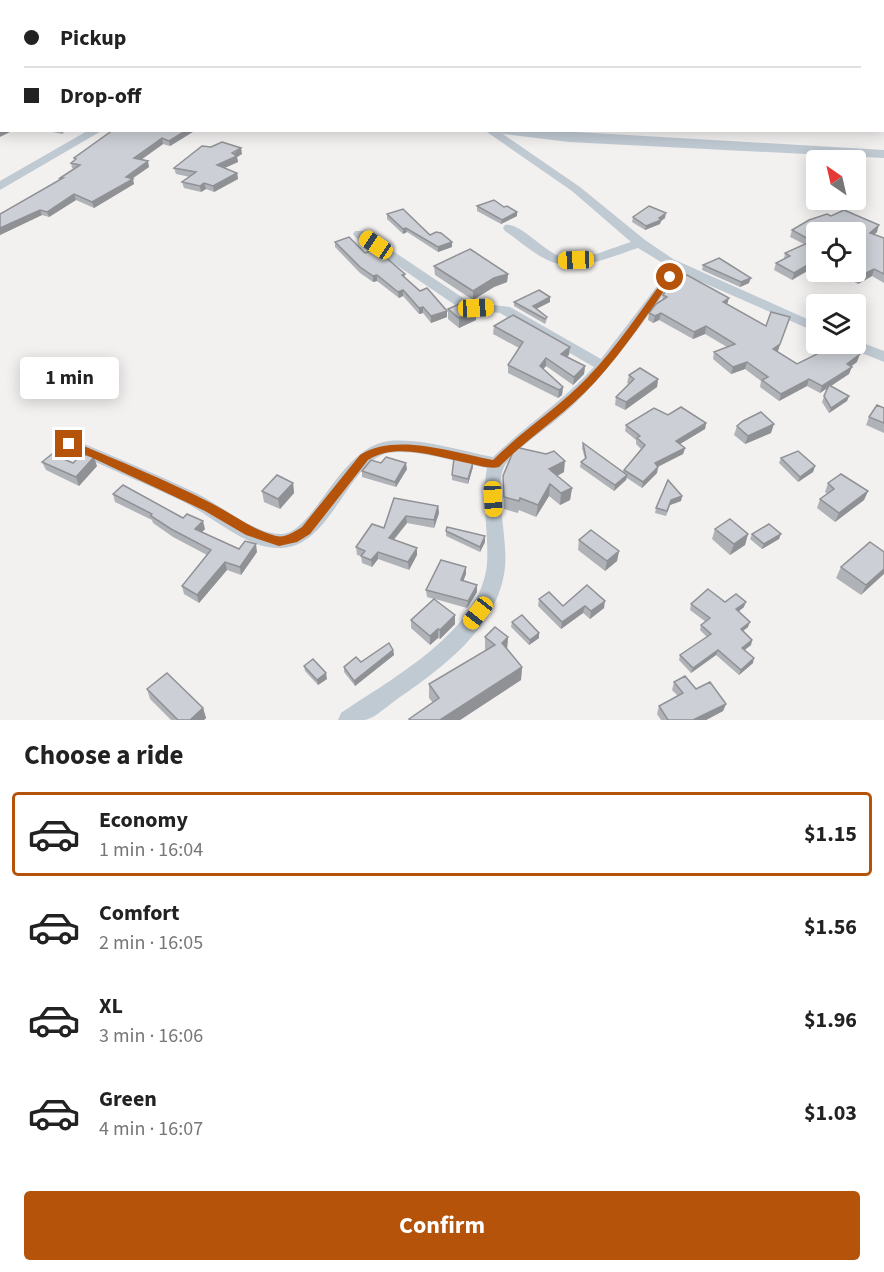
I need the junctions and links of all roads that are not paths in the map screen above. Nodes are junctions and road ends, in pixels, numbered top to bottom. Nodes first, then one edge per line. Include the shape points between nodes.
1 (94, 132) edge
2 (492, 132) edge
3 (520, 132) edge
4 (884, 154) edge
5 (0, 186) edge
6 (510, 228) dead end
7 (359, 234) dead end
8 (640, 243) junction
9 (679, 267) junction
10 (806, 324) edge
11 (866, 350) edge
12 (884, 357) edge
13 (603, 366) junction
14 (69, 444) dead end
15 (496, 464) junction
16 (348, 720) edge

1 - 5 street
2 - 8 street via 576,189
3 - 4 street via 569,138
6 - 8 street via 562,261
7 - 13 street via 466,306 505,310
8 - 9 street
9 - 10 street
9 - 13 street
11 - 12 street
13 - 15 street
14 - 15 street via 157,482 250,532 279,542 306,531 364,458 375,451 390,447 409,449
15 - 16 street via 494,579 478,613 458,638 422,669

